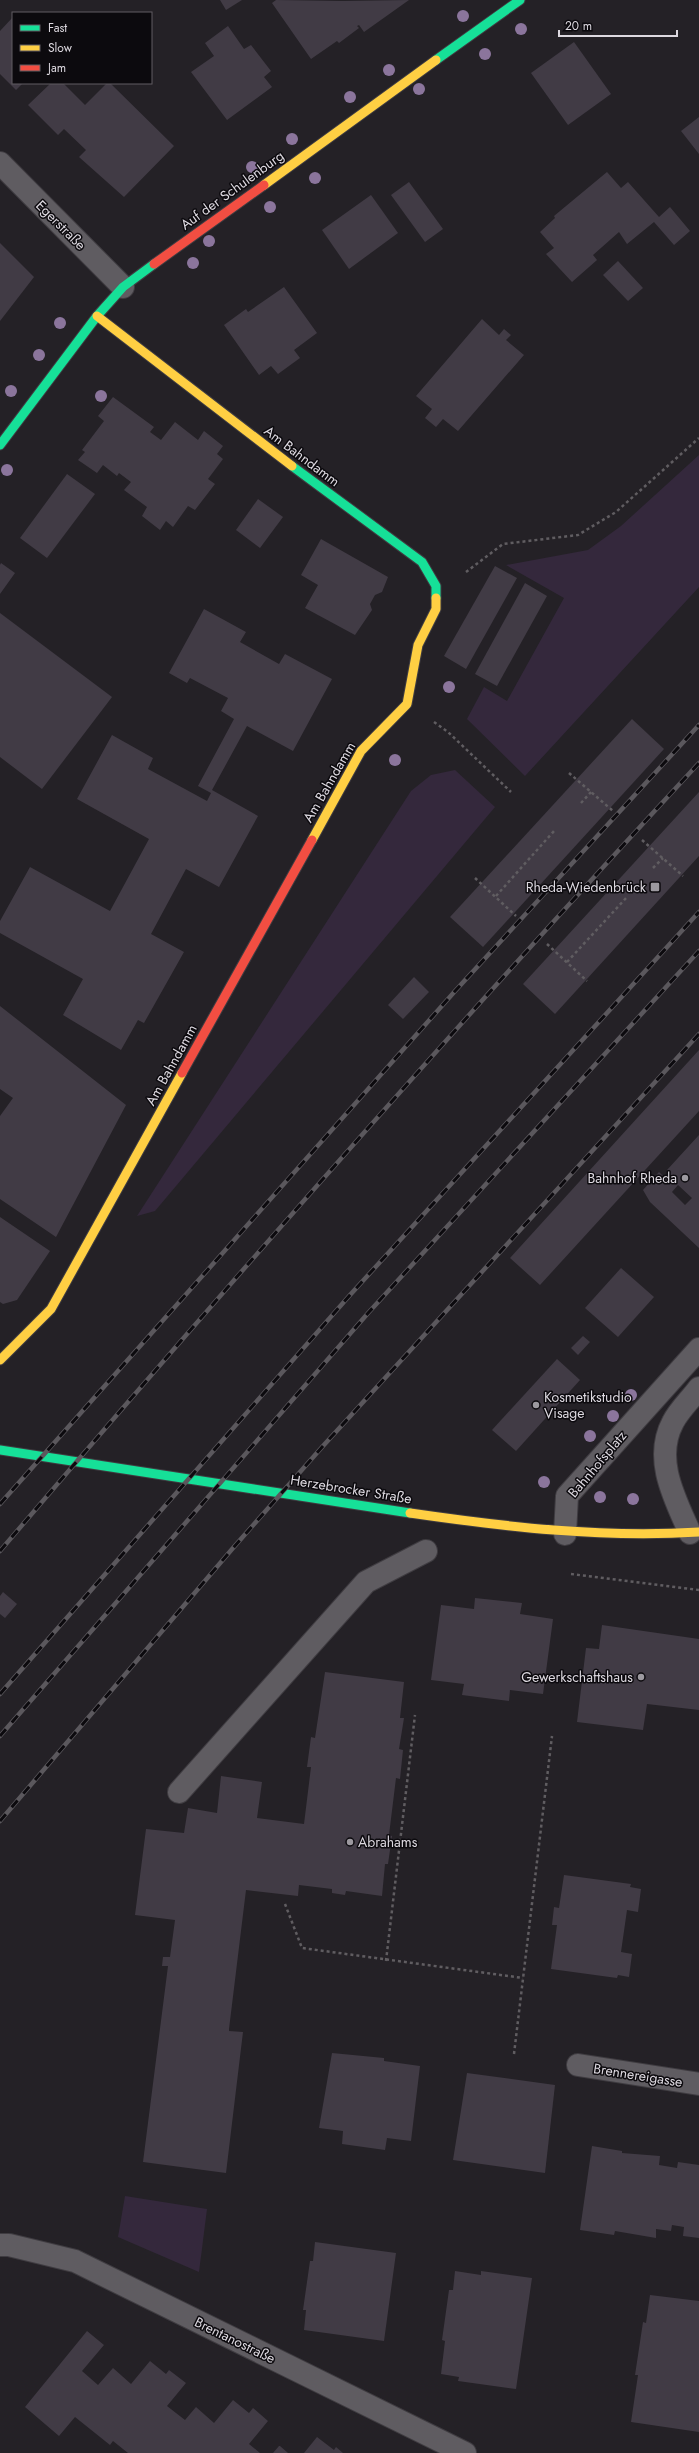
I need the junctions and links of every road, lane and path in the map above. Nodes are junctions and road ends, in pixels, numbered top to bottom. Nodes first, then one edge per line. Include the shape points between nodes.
1 (520, 0) edge
2 (0, 163) edge
3 (123, 287) junction
4 (97, 316) junction
5 (699, 438) edge
6 (0, 445) edge
7 (436, 586) junction
8 (408, 704) junction
9 (569, 773) dead end
10 (510, 792) dead end
11 (591, 792) junction
12 (580, 803) dead end
13 (612, 811) dead end
14 (554, 831) dead end
15 (642, 840) dead end
16 (663, 858) junction
17 (653, 868) dead end
18 (683, 876) dead end
19 (475, 878) dead end
20 (496, 896) junction
21 (627, 897) dead end
22 (516, 916) dead end
23 (547, 944) dead end
24 (567, 962) junction
25 (587, 981) dead end
26 (699, 1349) edge
27 (0, 1360) edge
28 (699, 1388) edge
29 (0, 1450) edge
30 (694, 1533) edge
31 (565, 1534) junction
32 (426, 1551) dead end
33 (571, 1574) dead end
34 (699, 1590) edge
35 (415, 1715) dead end
36 (552, 1736) dead end
37 (179, 1792) dead end
38 (285, 1904) dead end
39 (386, 1961) junction
40 (524, 1978) junction
41 (514, 2054) dead end
42 (578, 2065) dead end
43 (699, 2084) edge
44 (0, 2245) edge
45 (465, 2453) edge

1 - 3 street, Auf der Schulenburg
2 - 3 street, Egerstraße
3 - 4 street, Auf der Schulenburg
4 - 6 street, Auf der Schulenburg
4 - 7 street, Am Bahndamm via 303,475 422,562
5 - 7 path via 616,512 578,535 502,544 464,573
7 - 8 street via 436,609 418,645
8 - 10 path via 448,732
8 - 27 street, Am Bahndamm via 361,751 51,1309
9 - 11 path
11 - 12 path
11 - 13 path
14 - 20 path
15 - 16 path
16 - 17 path
16 - 18 path
19 - 20 path
20 - 22 path
21 - 24 path
23 - 24 path
24 - 25 path
26 - 31 street, Bahnhofsplatz via 567,1496
28 - 30 street via 673,1422 664,1447 667,1479
29 - 31 street, Herzebrocker Straße
30 - 31 street, Herzebrocker Straße
32 - 37 street via 366,1582
33 - 34 path
35 - 39 path
36 - 40 path
38 - 39 path via 302,1948
39 - 40 path
40 - 41 path
42 - 43 street, Brennereigasse
44 - 45 street, Brentanostraße via 74,2261

